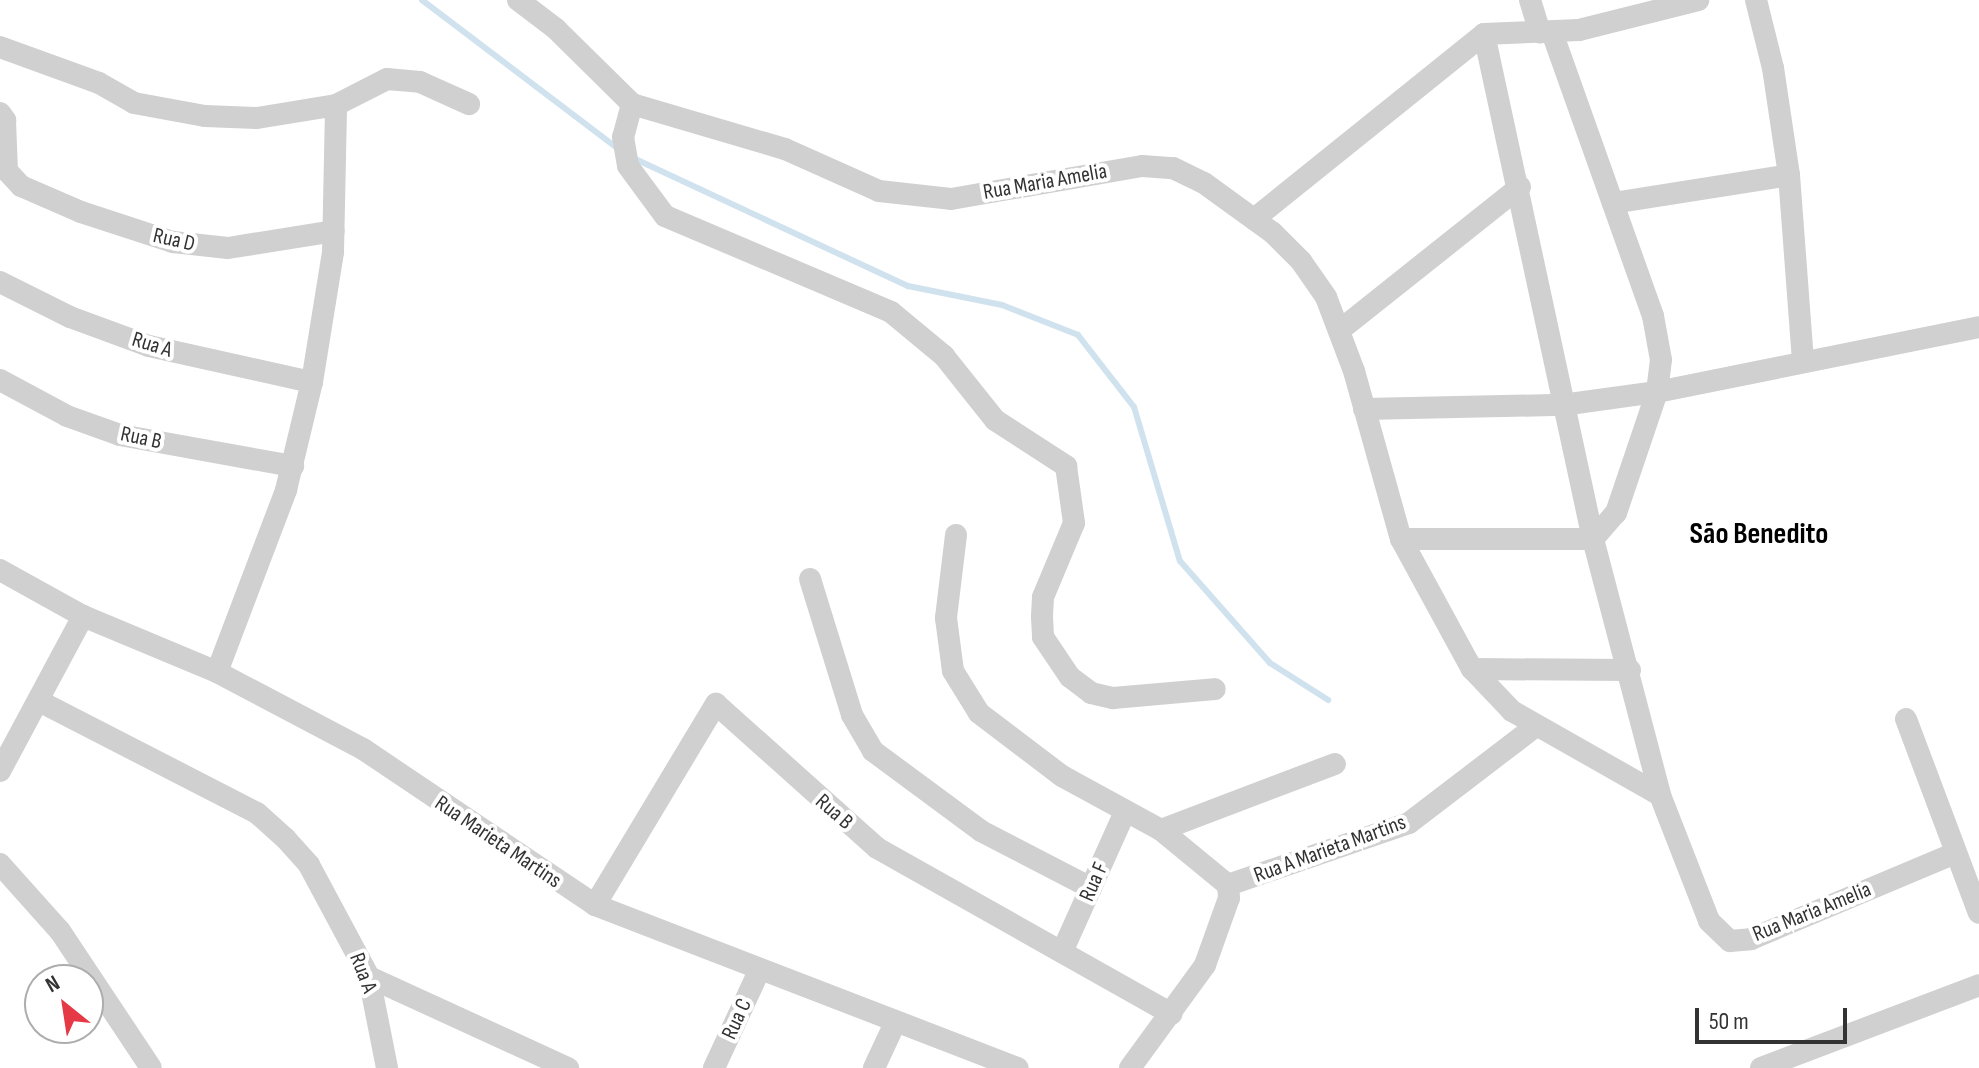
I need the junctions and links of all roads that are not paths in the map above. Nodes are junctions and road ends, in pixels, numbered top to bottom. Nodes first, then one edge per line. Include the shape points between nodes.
1 (518, 0) edge
2 (1530, 0) edge
3 (1698, 0) edge
4 (1756, 0) edge
5 (1546, 33) junction
6 (1484, 34) junction
7 (0, 47) edge
8 (469, 104) dead end
9 (632, 104) junction
10 (336, 105) junction
11 (0, 113) edge
12 (1789, 175) junction
13 (1520, 187) junction
14 (1613, 203) junction
15 (1254, 219) junction
16 (334, 231) junction
17 (0, 282) edge
18 (1979, 327) edge
19 (1340, 330) junction
20 (1803, 361) junction
21 (0, 380) edge
22 (312, 382) junction
23 (1657, 392) junction
24 (1562, 405) junction
25 (1364, 409) junction
26 (293, 466) junction
27 (956, 535) dead end
28 (1401, 539) junction
29 (1593, 539) junction
30 (0, 570) edge
31 (810, 579) dead end
32 (83, 616) junction
33 (1472, 669) junction
34 (1630, 670) junction
35 (217, 672) junction
36 (1215, 689) dead end
37 (39, 701) junction
38 (1906, 719) dead end
39 (10, 724) edge
40 (1536, 726) junction
41 (1335, 764) dead end
42 (0, 771) edge
43 (1660, 795) junction
44 (1125, 812) junction
45 (1161, 830) junction
46 (1956, 853) junction
47 (0, 864) edge
48 (1228, 885) junction
49 (1091, 888) junction
50 (595, 905) junction
51 (1979, 913) edge
52 (1062, 952) junction
53 (759, 971) junction
54 (369, 977) junction
55 (1979, 985) edge
56 (1172, 1014) junction
57 (895, 1023) junction
58 (151, 1068) edge
59 (387, 1068) edge
60 (568, 1068) edge
61 (714, 1068) edge
62 (874, 1068) edge
63 (1018, 1068) edge
64 (1130, 1068) edge
65 (1761, 1068) edge

1 - 9 street, Rua Maria Amelia via 556,29
2 - 5 street
3 - 5 street
4 - 12 street via 1773,68
5 - 6 street
5 - 14 street
6 - 13 street, Rua Maria Amelia
6 - 15 street
7 - 10 street via 99,83 134,103 205,116 257,118
8 - 10 street via 405,79 367,86
9 - 15 street, Rua Maria Amelia via 785,149 900,197 951,199 1142,166 1173,168
9 - 36 street via 623,137 628,166 665,216 891,312 944,356 995,420 1060,459 1071,478 1071,534 1043,597 1043,637 1053,658 1091,693 1113,698
10 - 16 street
11 - 16 street, Rua D via 5,120 2,160 21,186 125,227 204,247 248,247
12 - 14 street
12 - 20 street
13 - 19 street
13 - 24 street, Rua Maria Amelia
14 - 23 street via 1658,335
15 - 19 street, Rua Maria Amelia via 1301,261
16 - 22 street
17 - 22 street, Rua A via 70,317 149,346
18 - 20 street
19 - 25 street, Rua Maria Amelia
20 - 23 street
21 - 26 street, Rua B via 67,416 120,435
22 - 26 street
23 - 24 street
23 - 29 street via 1616,513
24 - 25 street
24 - 29 street, Rua Maria Amelia
25 - 28 street, Rua Maria Amelia
26 - 35 street
27 - 44 street, Rua A Marieta Martins via 946,641 960,687 979,713 1026,752
28 - 29 street
28 - 33 street, Rua Maria Amelia
29 - 34 street, Rua Maria Amelia
30 - 32 street, Rua Marieta Martins
31 - 49 street via 852,715 873,751 981,831
32 - 35 street, Rua Marieta Martins
32 - 37 street
33 - 34 street
33 - 40 street, Rua Maria Amelia via 1512,711
34 - 43 street, Rua Maria Amelia
35 - 50 street, Rua Marieta Martins via 363,749
37 - 39 street
37 - 54 street, Rua A via 257,813 309,865
38 - 46 street
39 - 42 street
40 - 43 street, Rua Maria Amelia
40 - 48 street, Rua A Marieta Martins via 1409,823
41 - 45 street
43 - 46 street, Rua Maria Amelia via 1709,921 1730,941 1751,939
44 - 45 street, Rua A Marieta Martins
44 - 49 street, Rua F
45 - 48 street, Rua A Marieta Martins
46 - 51 street
47 - 58 street via 60,931
48 - 56 street via 1229,898 1211,952
49 - 52 street, Rua F
50 - 52 street, Rua B via 716,704 877,848
50 - 53 street, Rua Marieta Martins
52 - 56 street, Rua B
53 - 57 street, Rua Marieta Martins
53 - 61 street, Rua C
54 - 59 street, Rua A
54 - 60 street
55 - 65 street
56 - 64 street
57 - 62 street
57 - 63 street, Rua Marieta Martins

